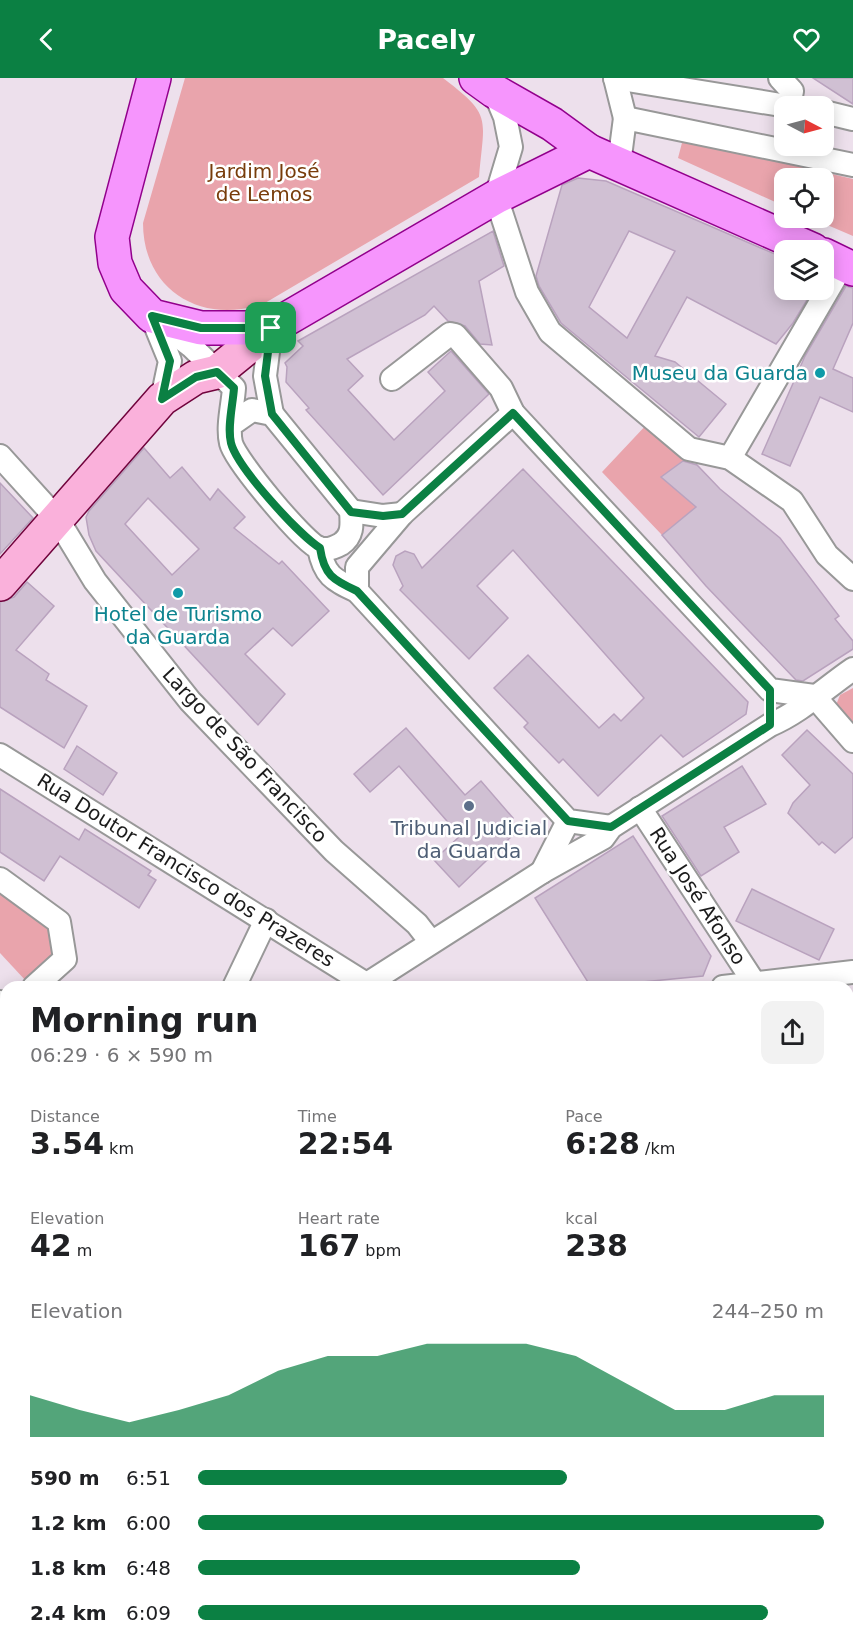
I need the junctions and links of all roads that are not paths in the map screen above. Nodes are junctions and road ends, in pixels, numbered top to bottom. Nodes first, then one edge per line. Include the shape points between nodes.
1 (154, 78) edge
2 (615, 78) edge
3 (780, 78) edge
4 (485, 85) edge
5 (791, 96) edge
6 (774, 104) edge
7 (834, 114) edge
8 (625, 118) junction
9 (853, 119) edge
10 (589, 151) junction
11 (619, 164) junction
12 (853, 165) edge
13 (496, 197) junction
14 (790, 240) edge
15 (840, 263) edge
16 (152, 316) junction
17 (271, 328) junction
18 (217, 372) junction
19 (392, 379) dead end
20 (162, 399) junction
21 (513, 413) junction
22 (272, 414) junction
23 (232, 424) junction
24 (0, 456) edge
25 (730, 458) junction
26 (351, 512) junction
27 (402, 514) junction
28 (58, 520) junction
29 (320, 548) junction
30 (853, 579) edge
31 (0, 584) edge
32 (357, 591) junction
33 (853, 669) edge
34 (770, 690) junction
35 (814, 696) junction
36 (770, 725) junction
37 (853, 741) edge
38 (0, 755) edge
39 (640, 808) junction
40 (568, 821) junction
41 (611, 827) junction
42 (542, 872) junction
43 (0, 879) edge
44 (266, 920) junction
45 (431, 942) junction
46 (853, 972) edge
47 (41, 981) edge
48 (237, 981) edge
49 (361, 981) edge
50 (376, 981) edge
51 (753, 981) edge
52 (780, 981) edge

1 - 16 main road via 112,237 115,263 126,289
2 - 6 street
2 - 8 street
3 - 5 street via 792,91
4 - 10 main road
4 - 13 street via 505,117 511,147
7 - 9 street
8 - 11 street
8 - 12 street
10 - 11 main road
10 - 13 main road
11 - 14 main road
13 - 17 main road
13 - 25 street via 527,292 550,332 689,449
15 - 25 street via 813,317
16 - 17 main road via 201,328
16 - 18 street
16 - 20 street via 170,361
17 - 18 street
17 - 22 street via 265,376
18 - 20 street via 196,377
18 - 23 street via 234,388
19 - 21 street via 450,334 455,335 501,388
20 - 28 street
21 - 27 street
21 - 34 street
22 - 23 street via 252,410
22 - 26 street
23 - 29 street via 231,443 247,470 305,539
24 - 28 street, Largo de São Francisco
25 - 30 street via 792,501 827,555
26 - 27 street
26 - 29 street via 352,527 347,540 333,549
27 - 32 street via 357,567
28 - 31 street
28 - 45 street, Largo de São Francisco via 96,581 190,701 334,851 417,924
29 - 32 street via 322,566 337,582
32 - 40 street
33 - 35 street
34 - 35 street
34 - 36 street
35 - 36 street via 795,714
35 - 37 street
36 - 39 street
38 - 44 street, Rua Doutor Francisco dos Prazeres
39 - 41 street
39 - 51 street, Rua José Afonso
40 - 41 street
40 - 42 street
41 - 42 street via 603,838
42 - 45 street
43 - 47 street via 59,922 65,959
44 - 48 street
44 - 49 street, Rua Doutor Francisco dos Prazeres
45 - 50 street
46 - 52 street

